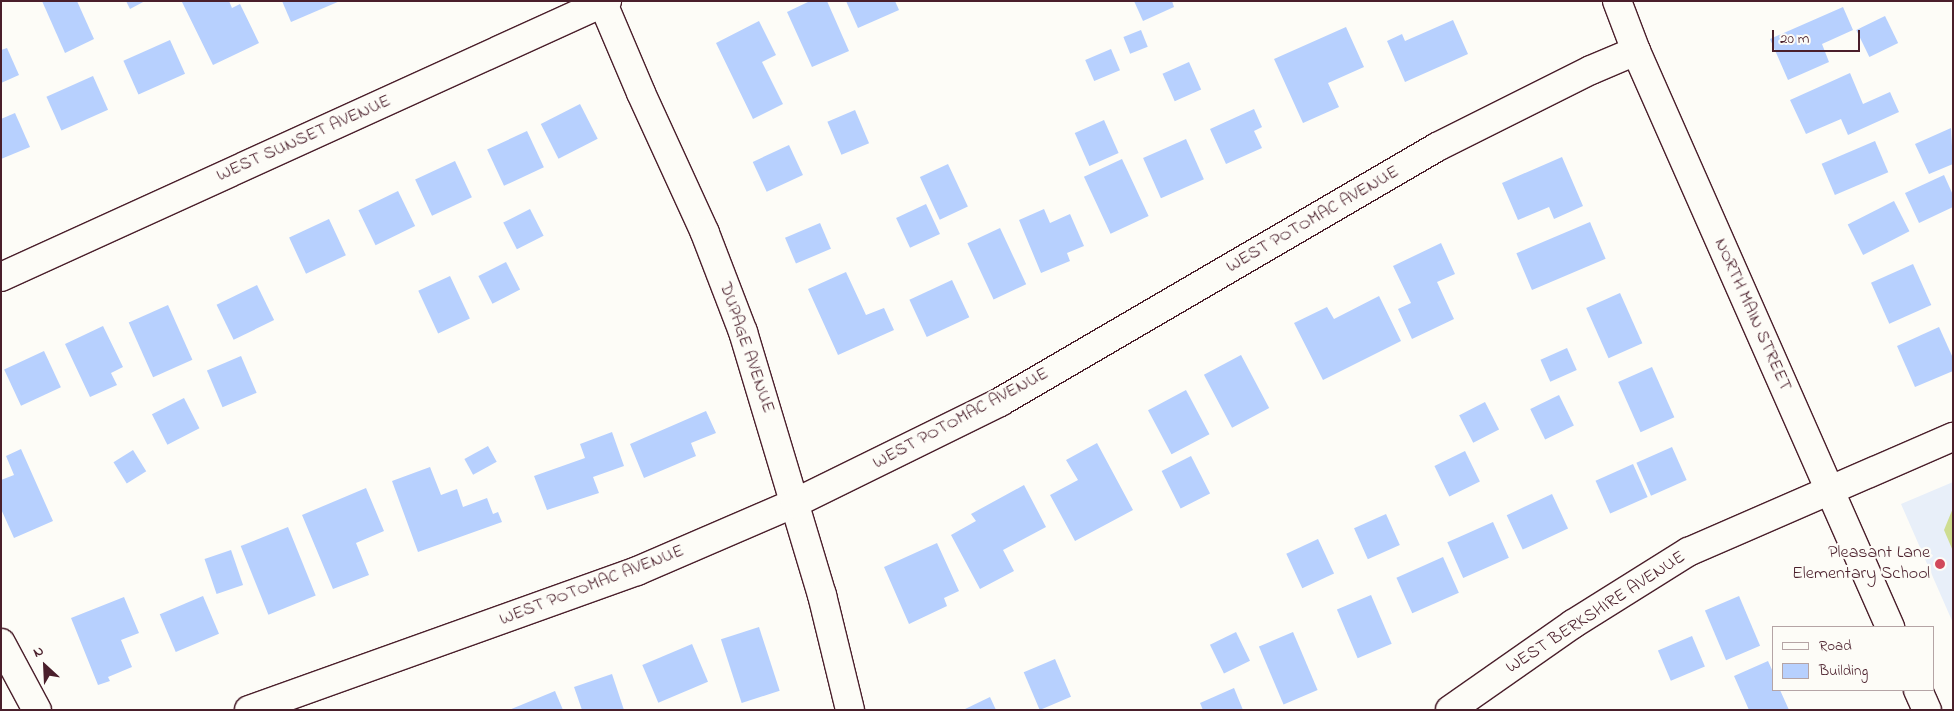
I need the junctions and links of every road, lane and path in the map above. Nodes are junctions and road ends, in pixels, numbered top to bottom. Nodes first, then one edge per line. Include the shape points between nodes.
1 (1617, 1) edge
2 (604, 2) edge
3 (1636, 51) junction
4 (1, 277) edge
5 (1953, 438) edge
6 (1830, 492) junction
7 (795, 504) junction
8 (1890, 626) edge
9 (1, 643) edge
10 (1918, 691) edge
11 (37, 710) edge
12 (250, 710) edge
13 (850, 710) edge
14 (1450, 710) edge
15 (1927, 710) edge

1 - 3 street, NORTH MAIN STREET
2 - 4 street, WEST SUNSET AVENUE
2 - 7 street, DUPAGE AVENUE via 640,93 706,233 743,332
3 - 6 street, NORTH MAIN STREET
3 - 7 street, WEST POTOMAC AVENUE via 1437,147 1000,402
5 - 6 street, WEST BERKSHIRE AVENUE
6 - 8 street, NORTH MAIN STREET
6 - 14 street, WEST BERKSHIRE AVENUE via 1688,552 1573,624
7 - 12 street, WEST POTOMAC AVENUE via 637,572
7 - 13 street, DUPAGE AVENUE via 822,595
9 - 11 street
10 - 15 street

